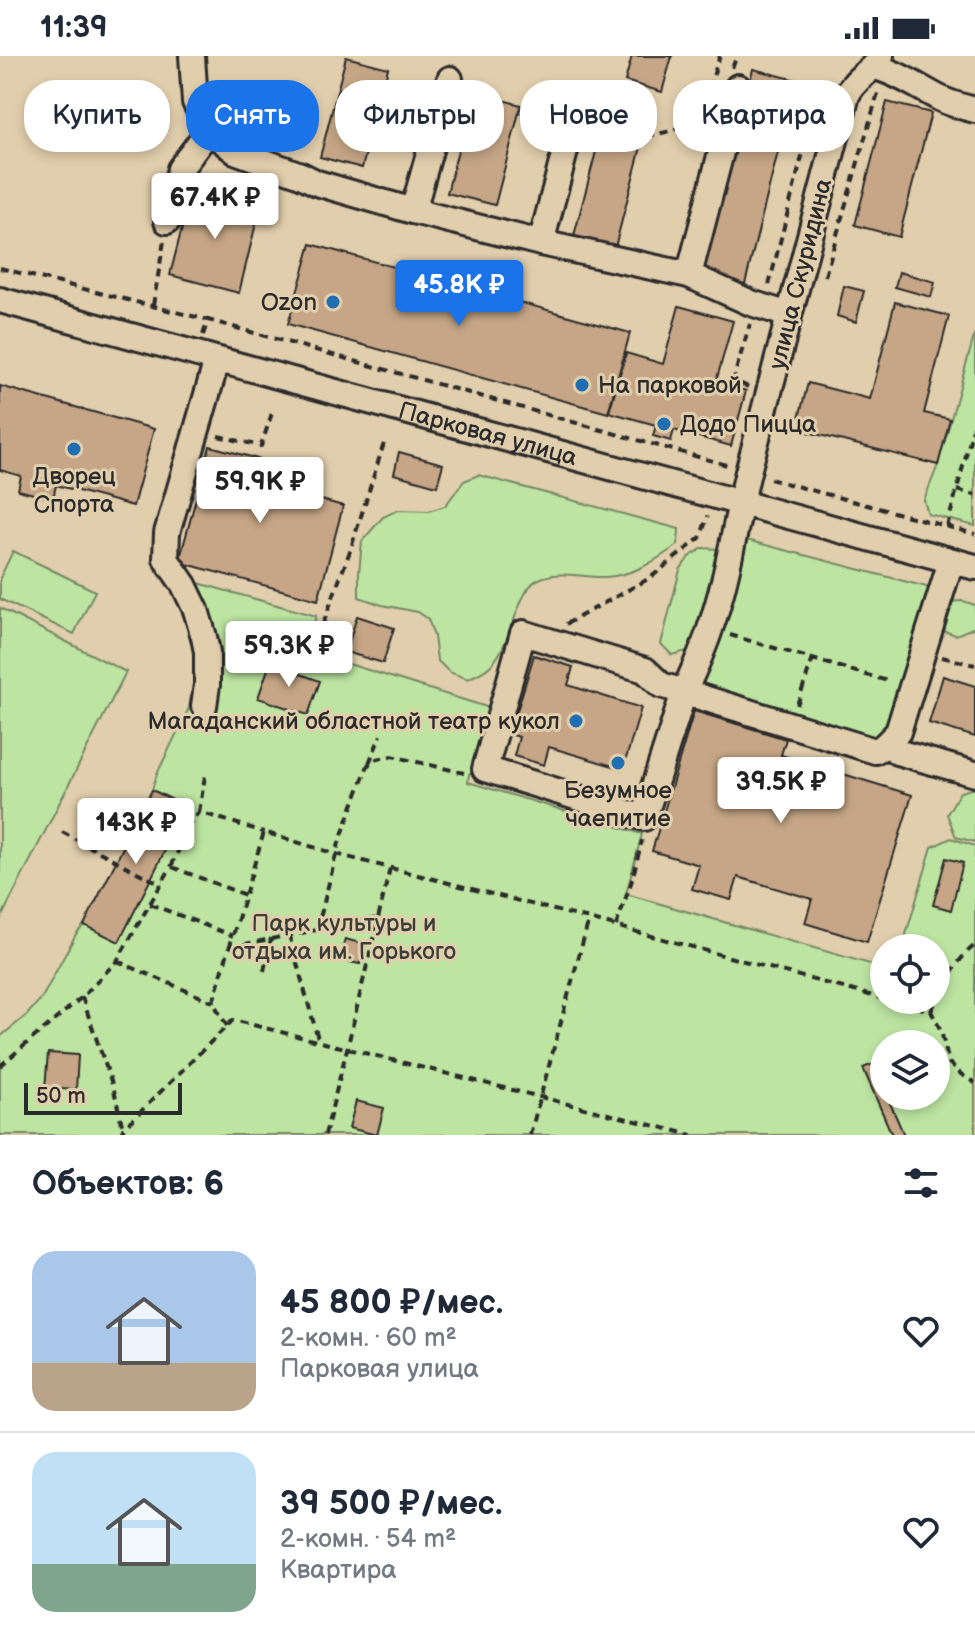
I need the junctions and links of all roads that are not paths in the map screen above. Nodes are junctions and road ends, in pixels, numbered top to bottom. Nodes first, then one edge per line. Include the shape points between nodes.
1 (192, 56) edge
2 (880, 64) edge
3 (450, 79) dead end
4 (194, 80) edge
5 (975, 110) edge
6 (193, 152) edge
7 (238, 152) edge
8 (565, 152) edge
9 (721, 152) edge
10 (413, 211) junction
11 (167, 221) road end
12 (541, 243) junction
13 (689, 275) junction
14 (0, 300) edge
15 (789, 315) junction
16 (207, 357) junction
17 (740, 504) junction
18 (951, 561) junction
19 (975, 567) edge
20 (684, 692) junction
21 (205, 696) road end
22 (890, 741) junction
23 (975, 774) edge

1 - 4 street
2 - 5 street via 940,99
2 - 15 street, улица Скуридина via 856,80 847,95
3 - 10 street
6 - 11 street via 180,169
7 - 10 street via 317,183
8 - 12 street
9 - 13 street
10 - 12 street
12 - 13 street
13 - 15 street
14 - 16 street, Парковая улица
15 - 17 street, улица Скуридина
16 - 17 street, Парковая улица
16 - 21 street via 196,431 167,533 166,559 184,585 204,637
17 - 18 street, Парковая улица
17 - 20 street, улица Скуридина via 710,629
18 - 19 street, Парковая улица
18 - 22 street via 898,732
20 - 20 street, улица Скуридина via 644,818 485,769 523,633 645,670 661,685
20 - 22 street via 875,751
22 - 23 street via 897,752

